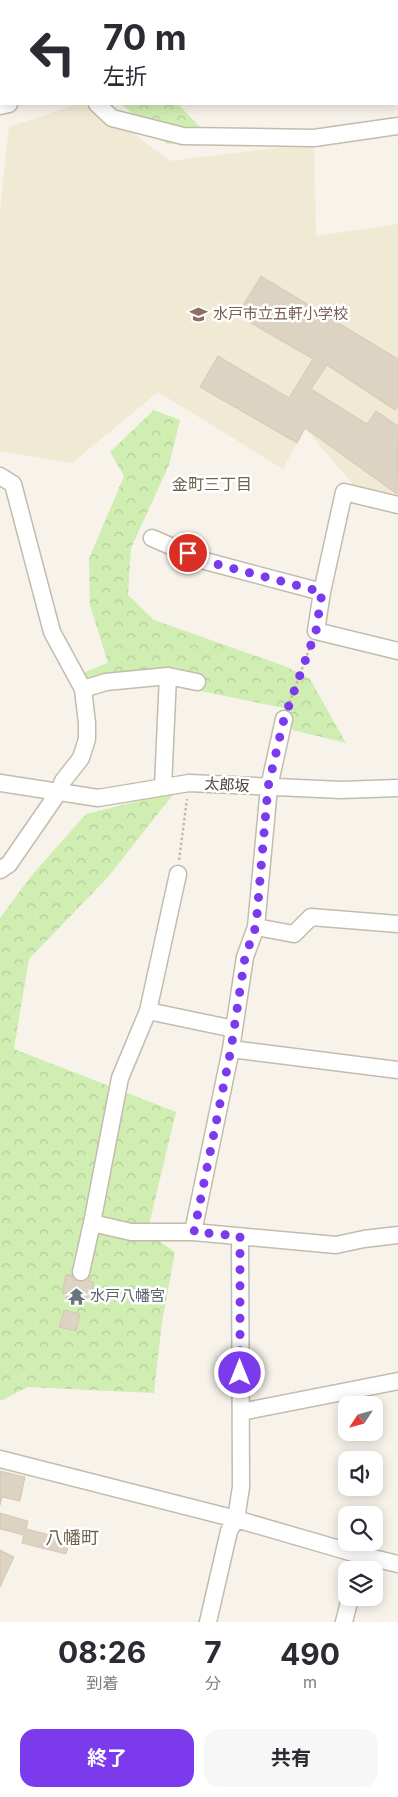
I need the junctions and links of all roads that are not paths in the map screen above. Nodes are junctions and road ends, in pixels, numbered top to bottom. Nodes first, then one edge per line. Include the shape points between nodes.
1 (99, 105) edge
2 (398, 126) edge
3 (0, 476) edge
4 (398, 505) edge
5 (152, 538) dead end
6 (322, 592) junction
7 (398, 652) edge
8 (168, 676) junction
9 (197, 682) dead end
10 (83, 689) junction
11 (284, 719) road end
12 (0, 783) edge
13 (163, 787) junction
14 (268, 787) junction
15 (398, 788) edge
16 (58, 792) junction
17 (0, 870) edge
18 (178, 874) road end
19 (398, 924) edge
20 (256, 926) junction
21 (148, 1011) junction
22 (234, 1028) junction
23 (231, 1049) junction
24 (398, 1070) edge
25 (92, 1223) junction
26 (194, 1232) junction
27 (398, 1235) edge
28 (240, 1236) junction
29 (81, 1272) dead end
30 (398, 1381) edge
31 (240, 1412) junction
32 (0, 1459) edge
33 (236, 1519) junction
34 (355, 1561) edge
35 (383, 1563) edge
36 (398, 1564) edge
37 (348, 1606) edge
38 (208, 1622) edge
39 (344, 1622) edge

1 - 2 street via 112,118 183,136 314,138
3 - 10 street via 14,484 52,632
4 - 6 street via 344,492
5 - 6 street via 205,561
6 - 7 street via 316,631
8 - 9 street
8 - 10 street via 106,682
8 - 13 street
10 - 16 street via 87,740 81,758
11 - 14 street
12 - 16 street, 太郎坂
13 - 14 street, 太郎坂 via 189,783
13 - 16 street, 太郎坂 via 98,798
14 - 15 street, 太郎坂
14 - 20 street
16 - 17 street via 9,864
18 - 21 street
19 - 20 street via 311,917 294,934
20 - 22 street via 245,957
21 - 22 street
21 - 25 street via 120,1078
22 - 23 street
23 - 24 street
23 - 26 street
25 - 26 street via 131,1232
25 - 29 street
26 - 28 street
27 - 28 street via 336,1245
28 - 31 street
30 - 31 street
31 - 33 street via 241,1487
32 - 33 street
33 - 34 street
33 - 38 street via 230,1531
35 - 36 street
37 - 39 street

